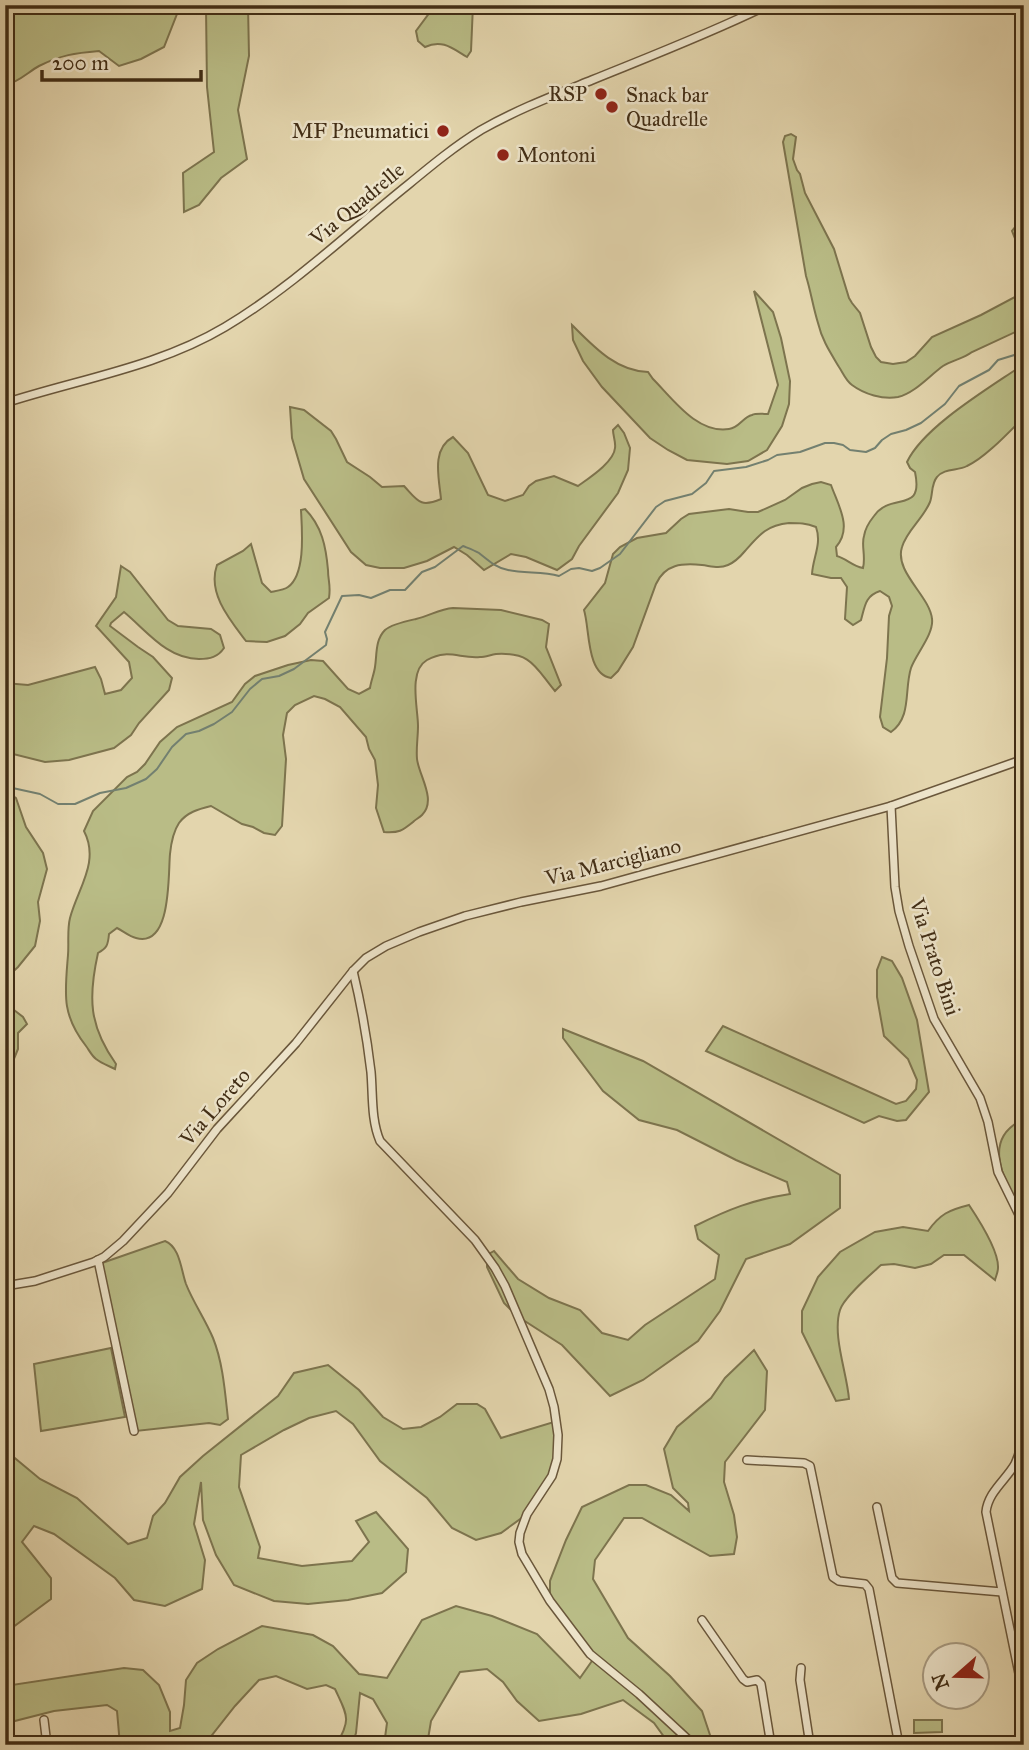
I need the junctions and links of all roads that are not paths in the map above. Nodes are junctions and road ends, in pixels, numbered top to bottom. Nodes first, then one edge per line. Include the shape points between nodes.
1 (768, 5) edge
2 (5, 403) edge
3 (1024, 759) edge
4 (891, 806) junction
5 (352, 971) junction
6 (1024, 1226) edge
7 (98, 1260) junction
8 (5, 1286) edge
9 (1024, 1419) edge
10 (134, 1431) dead end
11 (747, 1460) dead end
12 (877, 1507) dead end
13 (1002, 1592) junction
14 (702, 1620) dead end
15 (801, 1668) dead end
16 (1024, 1698) edge
17 (44, 1720) dead end
18 (47, 1745) edge
19 (694, 1745) edge
20 (771, 1745) edge
21 (810, 1745) edge
22 (899, 1745) edge

1 - 2 street, Via Quadrelle via 481,130 277,292 206,337 113,373
3 - 4 street, Via Marcigliano
4 - 5 street, Via Marcigliano via 601,886 465,916 394,942
4 - 6 street, Via Prato Bini via 895,887 909,946 936,1022 982,1104 998,1172
5 - 7 street, Via Loreto via 168,1193
5 - 19 street via 380,1141 471,1235 495,1268 553,1402 557,1458 549,1482 523,1524 522,1554 550,1601 594,1658
7 - 8 street, Via Loreto
7 - 10 street
9 - 13 street via 1017,1458 986,1509
11 - 22 street via 810,1466 833,1577 869,1589
12 - 13 street via 897,1583
13 - 16 street
14 - 20 street via 743,1679 761,1684
15 - 21 street
17 - 18 street

